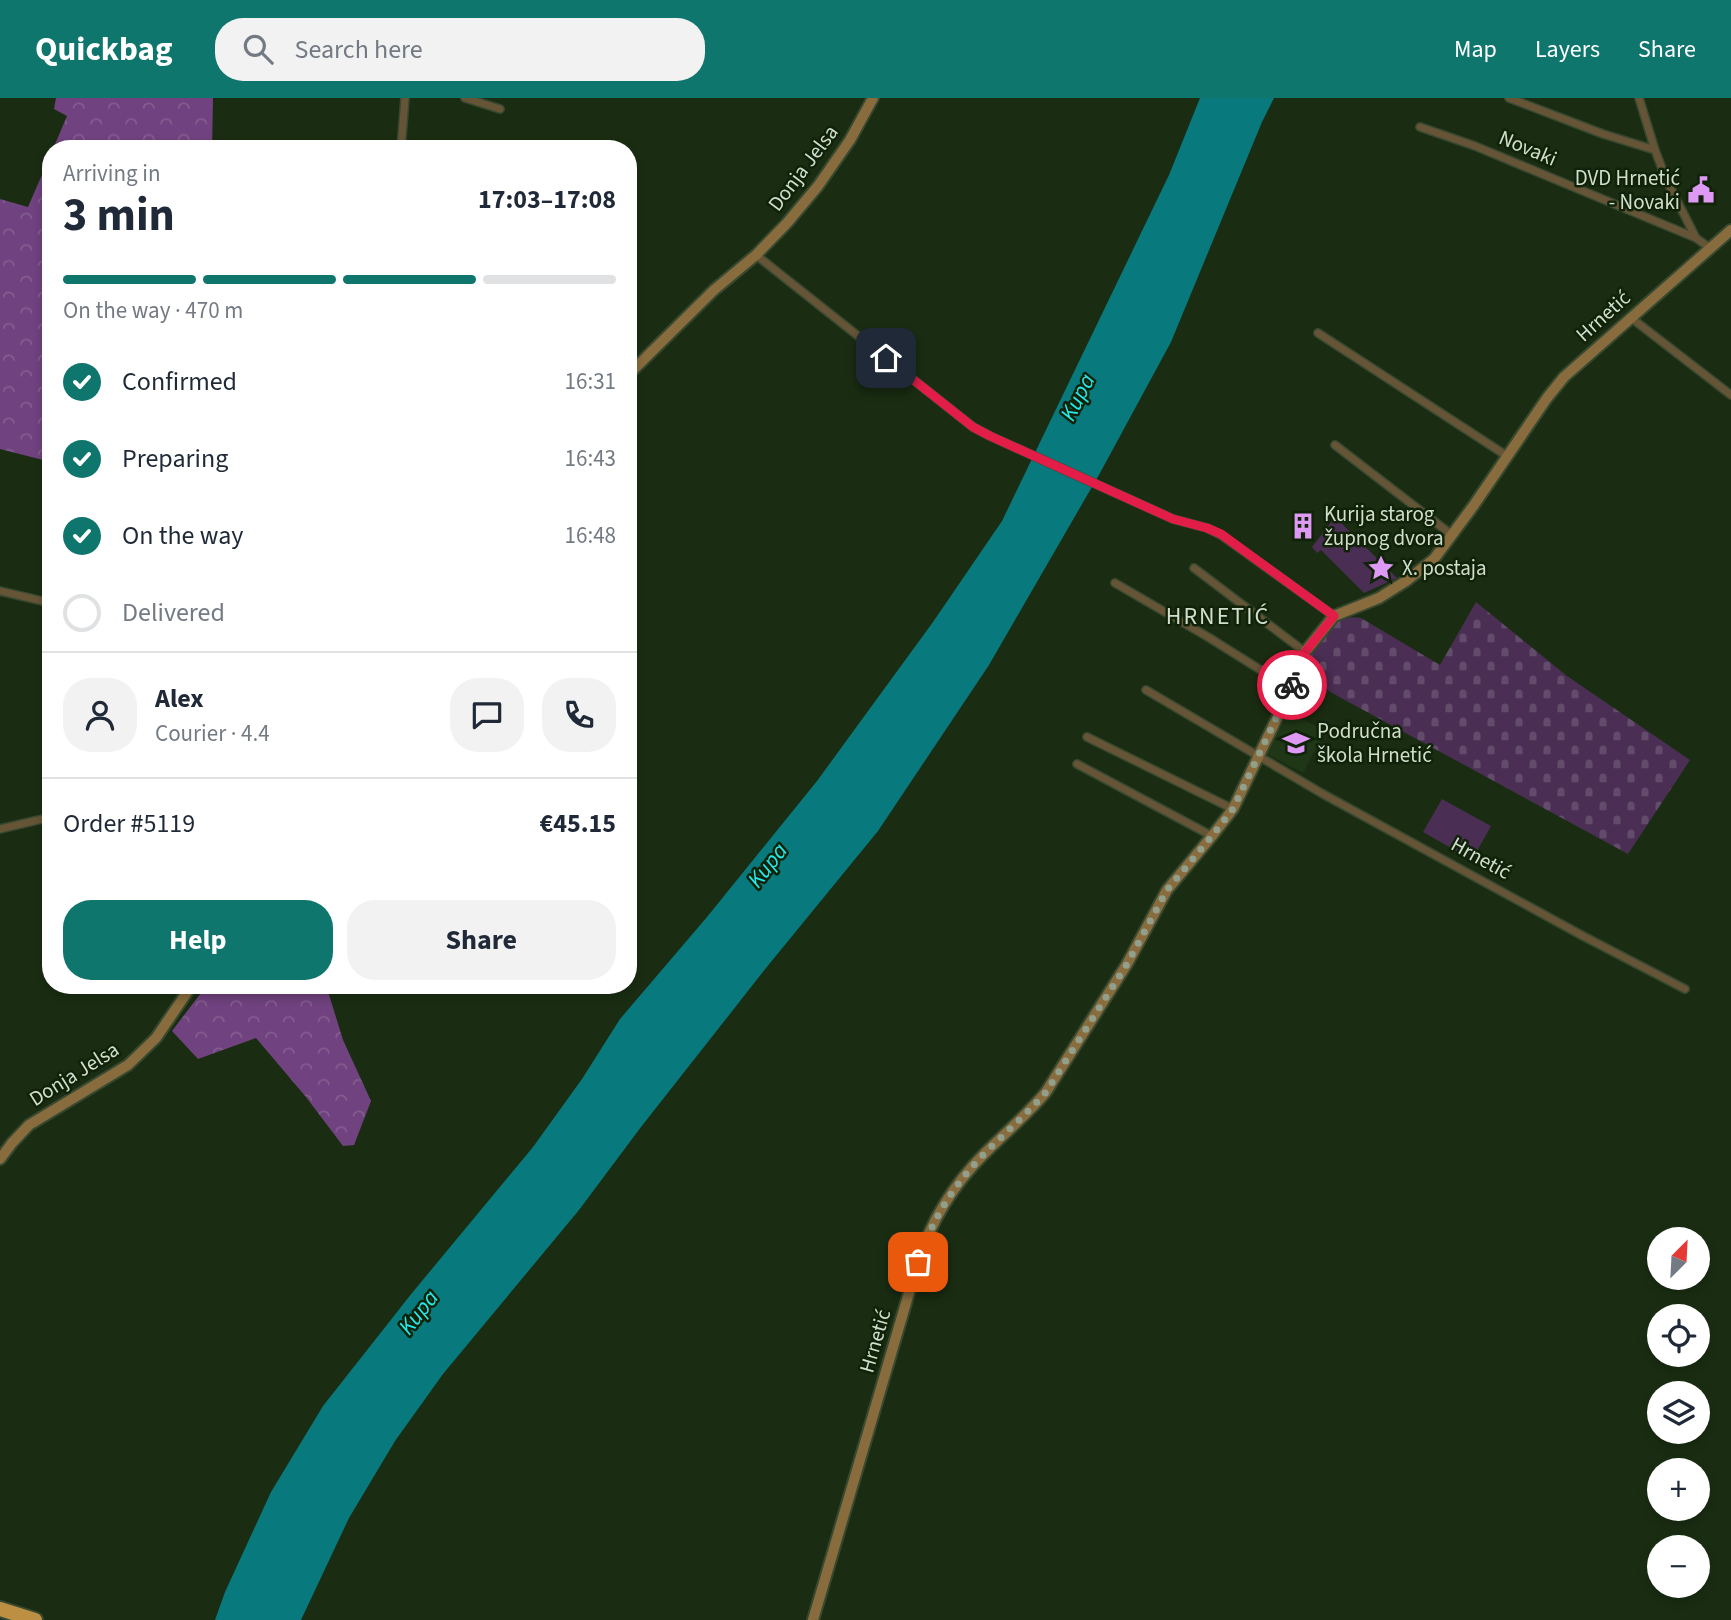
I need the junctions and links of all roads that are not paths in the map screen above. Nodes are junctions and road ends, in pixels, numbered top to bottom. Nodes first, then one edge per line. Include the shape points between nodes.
1 (405, 98) edge
2 (465, 98) edge
3 (873, 98) edge
4 (1509, 98) edge
5 (1639, 98) edge
6 (500, 109) dead end
7 (1420, 127) dead end
8 (402, 140) edge
9 (1655, 150) junction
10 (1731, 230) edge
11 (1696, 238) junction
12 (1710, 248) junction
13 (756, 255) junction
14 (1630, 317) junction
15 (1318, 332) dead end
16 (637, 366) edge
17 (1731, 395) edge
18 (1335, 445) dead end
19 (1507, 456) junction
20 (1452, 535) junction
21 (1194, 568) dead end
22 (1115, 583) dead end
23 (0, 591) edge
24 (42, 601) edge
25 (1334, 616) junction
26 (1305, 652) junction
27 (1291, 689) junction
28 (1146, 690) dead end
29 (1087, 737) dead end
30 (1260, 756) junction
31 (1077, 764) dead end
32 (1233, 809) junction
33 (42, 819) edge
34 (0, 829) edge
35 (1212, 836) junction
36 (1685, 989) dead end
37 (186, 994) edge
38 (0, 1159) edge
39 (0, 1609) edge
40 (35, 1620) edge
41 (813, 1620) edge

1 - 8 street
2 - 6 street
3 - 13 street, Donja Jelsa via 818,186
4 - 9 street
5 - 9 street, Novaki
7 - 11 street, Novaki
9 - 11 street, Novaki
10 - 12 street
11 - 12 street, Novaki
12 - 14 street, Hrnetić
13 - 16 street, Donja Jelsa via 713,290
13 - 25 street via 973,427 1173,519 1221,534
14 - 17 street
14 - 19 street, Hrnetić via 1564,377
15 - 19 street
18 - 20 street
19 - 20 street, Hrnetić
20 - 25 street, Hrnetić via 1434,559 1406,580 1379,598
21 - 26 street
22 - 27 street
23 - 24 street
25 - 26 street, Hrnetić
26 - 27 street, Hrnetić
27 - 30 street, Hrnetić
28 - 30 street
29 - 32 street
30 - 32 street, Hrnetić
30 - 36 street, Hrnetić
31 - 35 street
32 - 35 street, Hrnetić
33 - 34 street
35 - 41 street, Hrnetić via 1167,890 1127,964 1046,1092 973,1167 932,1227
37 - 38 street, Donja Jelsa via 156,1038 128,1065 29,1125
39 - 40 highway

